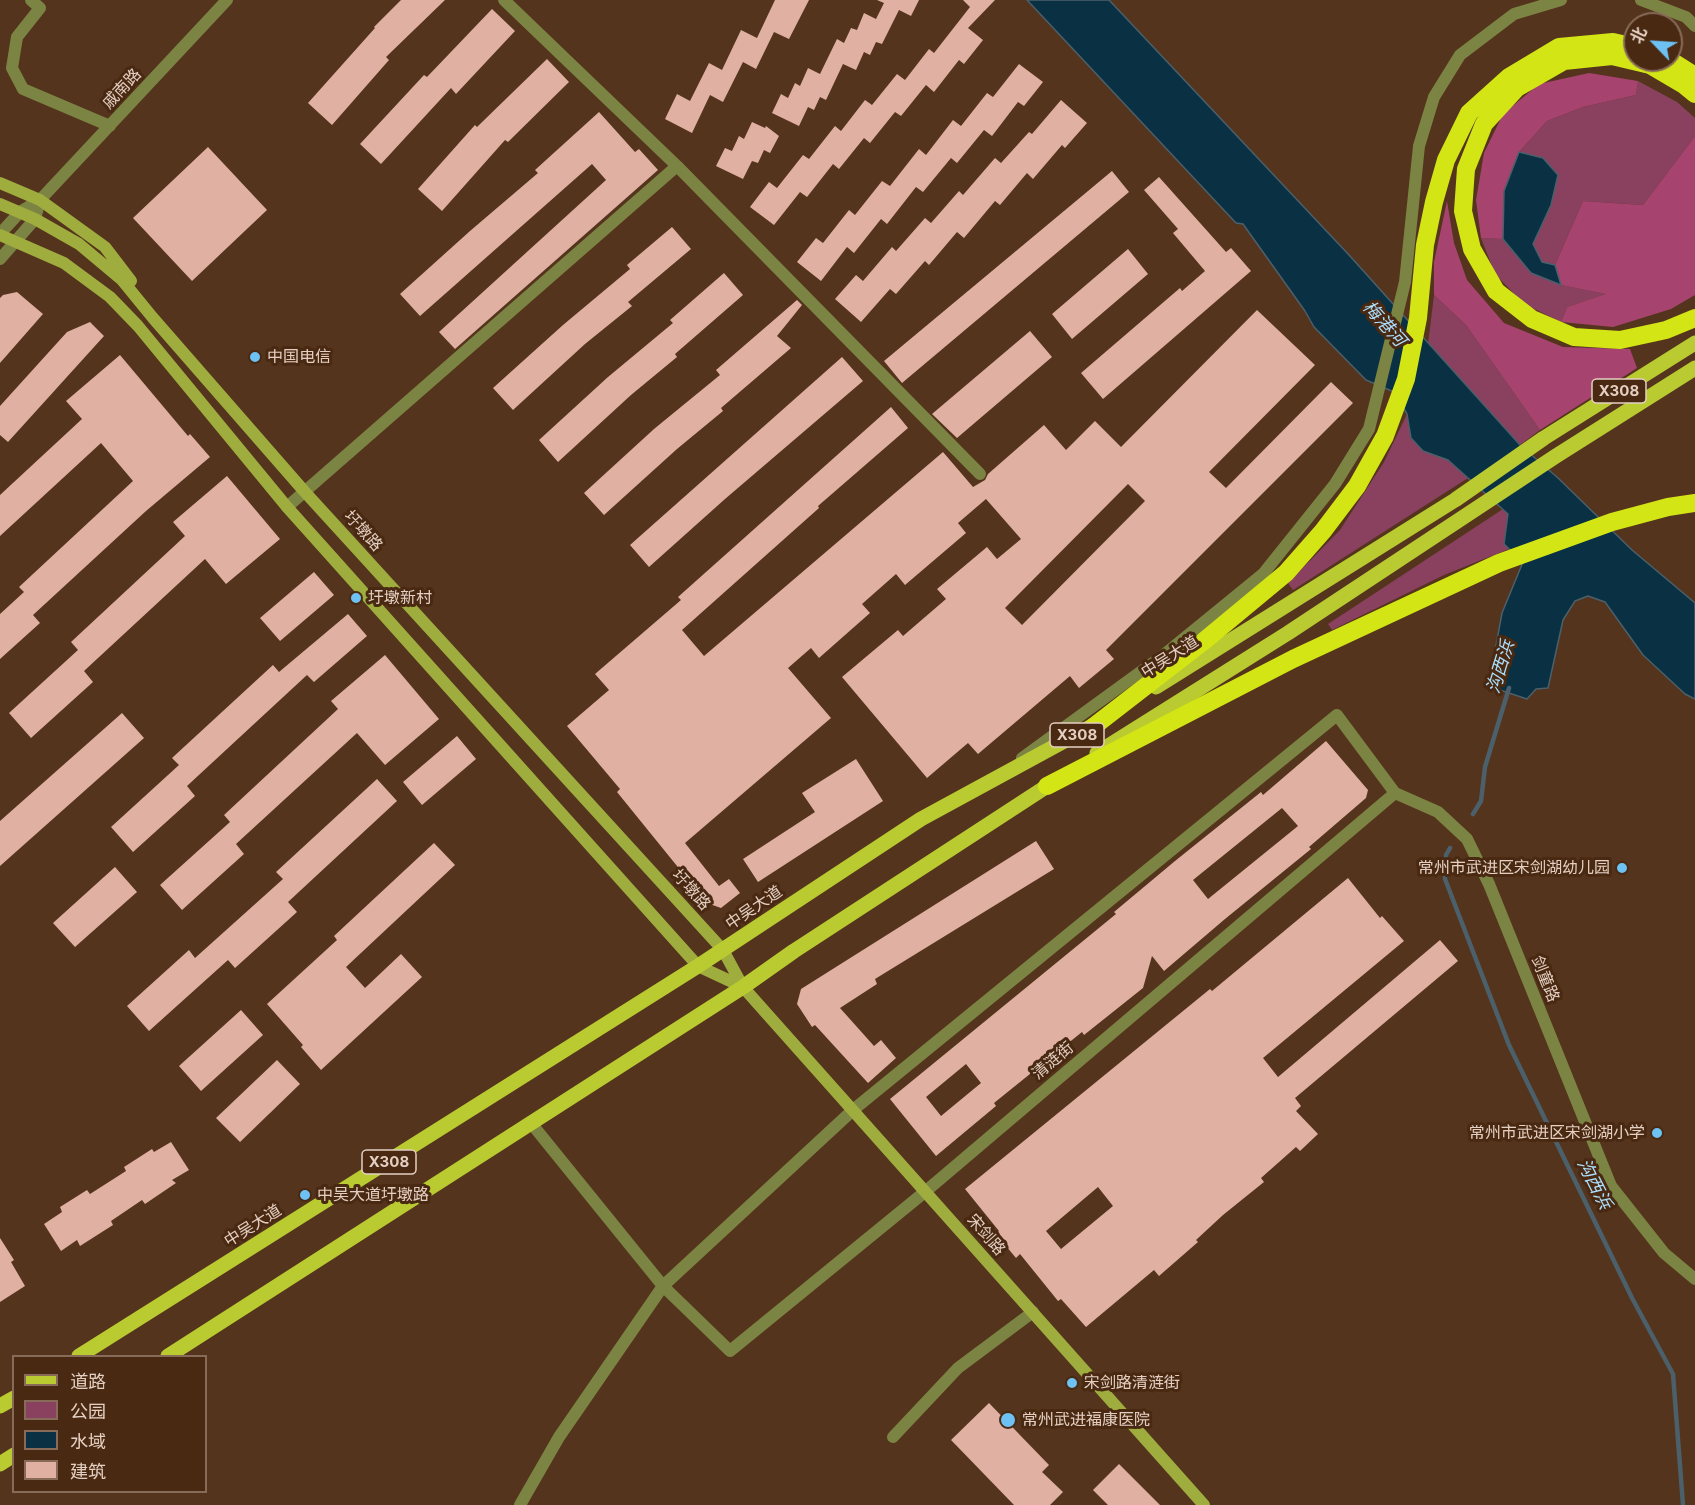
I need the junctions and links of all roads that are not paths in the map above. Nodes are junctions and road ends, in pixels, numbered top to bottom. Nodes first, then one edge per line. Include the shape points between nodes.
1 (31, 0) edge
2 (227, 0) edge
3 (504, 0) edge
4 (1561, 0) edge
5 (1641, 0) edge
6 (1695, 26) edge
7 (1623, 44) edge
8 (1623, 59) edge
9 (1672, 72) edge
10 (1695, 94) edge
11 (110, 126) junction
12 (677, 166) junction
13 (0, 183) edge
14 (40, 200) junction
15 (0, 204) edge
16 (20, 212) junction
17 (35, 219) junction
18 (0, 235) edge
19 (0, 241) edge
20 (15, 243) junction
21 (1417, 245) junction
22 (0, 259) edge
23 (153, 318) junction
24 (1695, 318) edge
25 (1695, 343) edge
26 (1695, 368) edge
27 (1377, 433) junction
28 (980, 474) dead end
29 (304, 491) junction
30 (1695, 503) edge
31 (287, 507) junction
32 (1093, 727) junction
33 (987, 783) junction
34 (1047, 786) junction
35 (1395, 793) junction
36 (723, 950) junction
37 (698, 966) junction
38 (742, 987) junction
39 (853, 1110) junction
40 (531, 1123) junction
41 (926, 1191) junction
42 (1690, 1268) edge
43 (1695, 1279) edge
44 (663, 1286) junction
45 (1033, 1312) junction
46 (81, 1355) edge
47 (170, 1355) edge
48 (893, 1437) dead end
49 (520, 1505) edge
50 (1204, 1505) edge

1 - 11 street via 40,8 17,37 12,68 23,89
2 - 11 street, 戚南路
3 - 12 street
4 - 21 street via 1514,14 1460,55 1434,97 1419,146
5 - 6 street via 1686,18
7 - 21 highway via 1559,47 1509,77 1469,113 1446,160
8 - 24 highway via 1612,56 1564,61 1517,88 1484,124 1466,169 1463,211 1472,249 1496,291 1532,319 1574,337 1620,340 1666,330
9 - 10 highway
11 - 14 street, 戚南路
12 - 28 street
12 - 29 street
13 - 14 main road
14 - 16 street
14 - 17 street
14 - 23 main road via 105,247
15 - 16 main road, 圩墩路
16 - 17 main road, 圩墩路
16 - 18 street
17 - 20 street
17 - 23 main road, 圩墩路 via 96,258 122,280
18 - 20 main road
19 - 20 main road
20 - 22 street
20 - 31 main road via 64,263 110,297
21 - 27 highway via 1418,318 1406,379
23 - 29 main road, 圩墩路
25 - 32 main road, 中吴大道 / X308 via 1544,438 1455,501
26 - 34 main road, X308
27 - 32 highway via 1357,486 1286,573
27 - 33 street via 1263,574 1165,654
29 - 31 street
29 - 36 main road, 圩墩路
30 - 34 highway via 1612,522 1555,541 1444,587 1293,659
31 - 37 main road
32 - 33 main road, 中吴大道 / X308
33 - 36 main road, 中吴大道 / X308 via 921,819
34 - 38 main road, X308
35 - 39 street, 剑童路 via 1337,715
35 - 41 street, 清涟街
35 - 42 street, 剑童路 via 1438,812 1467,838 1611,1186 1664,1253
36 - 37 main road, 中吴大道 / X308
36 - 38 main road, 圩墩路
37 - 38 main road
37 - 46 main road, 中吴大道 / X308
38 - 39 main road, 宋剑路
38 - 40 main road, X308
39 - 41 main road, 宋剑路
39 - 44 street
40 - 44 street
40 - 47 main road, X308
41 - 44 street, 清涟街 via 730,1351
41 - 45 main road, 宋剑路
42 - 43 street, 剑童路
44 - 49 street via 559,1437
45 - 48 street via 958,1368
45 - 50 main road, 宋剑路

